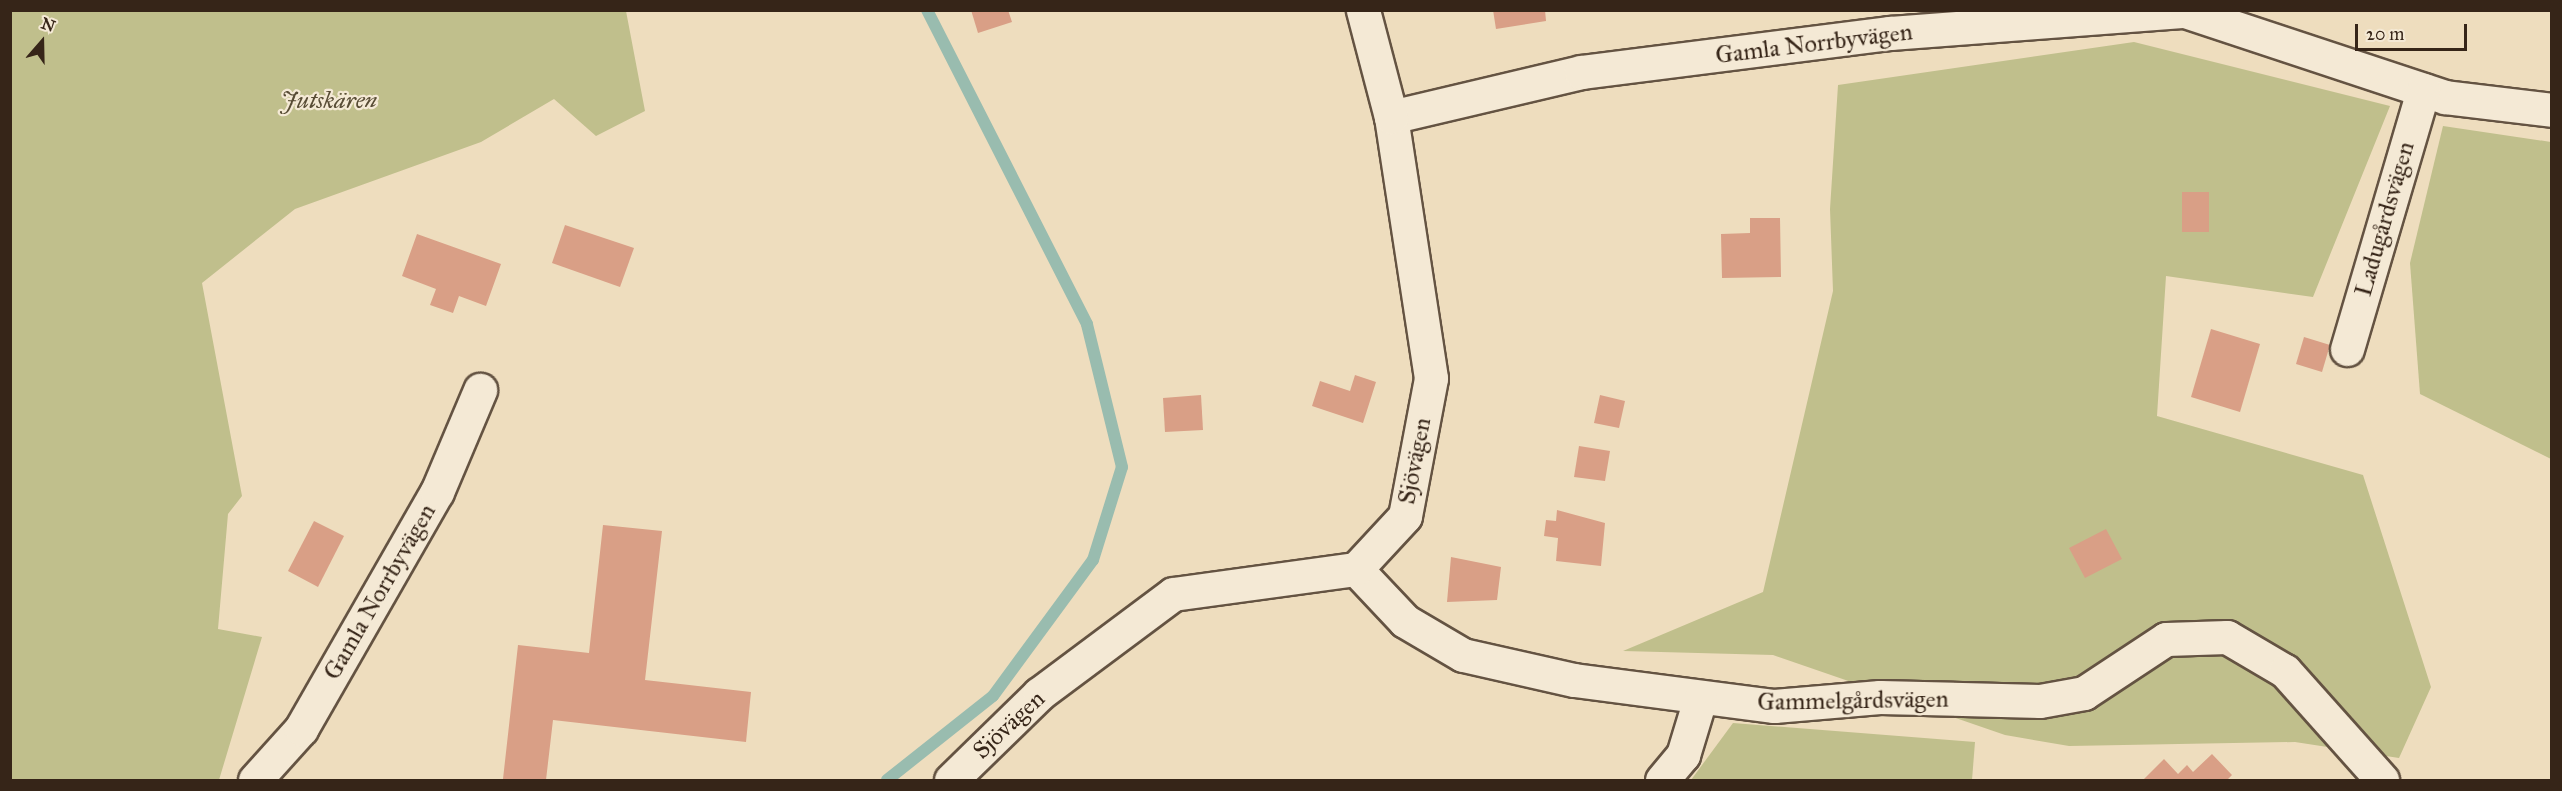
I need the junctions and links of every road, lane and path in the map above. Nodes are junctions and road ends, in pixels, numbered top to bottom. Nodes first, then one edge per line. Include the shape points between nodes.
1 (1363, 10) edge
2 (2423, 90) junction
3 (2552, 110) edge
4 (1391, 117) junction
5 (2347, 349) dead end
6 (480, 390) dead end
7 (1356, 569) junction
8 (1700, 699) junction
9 (255, 780) edge
10 (951, 780) edge
11 (1662, 780) edge
12 (2382, 780) edge

1 - 4 street, Sjövägen
2 - 3 street, Gamla Norrbyvägen
2 - 4 street, Gamla Norrbyvägen via 2185,11 1890,33 1581,72
2 - 5 street, Ladugårdsvägen
4 - 7 street, Sjövägen via 1431,378 1405,516
6 - 9 street, Gamla Norrbyvägen via 437,492 307,719
7 - 8 street, Gammelgårdsvägen via 1405,621 1463,655 1574,680
7 - 10 street, Sjövägen via 1173,594 1040,694
8 - 11 street via 1683,755
8 - 12 street, Gammelgårdsvägen via 1774,706 1880,697 2040,701 2084,693 2166,639 2227,637 2285,671

